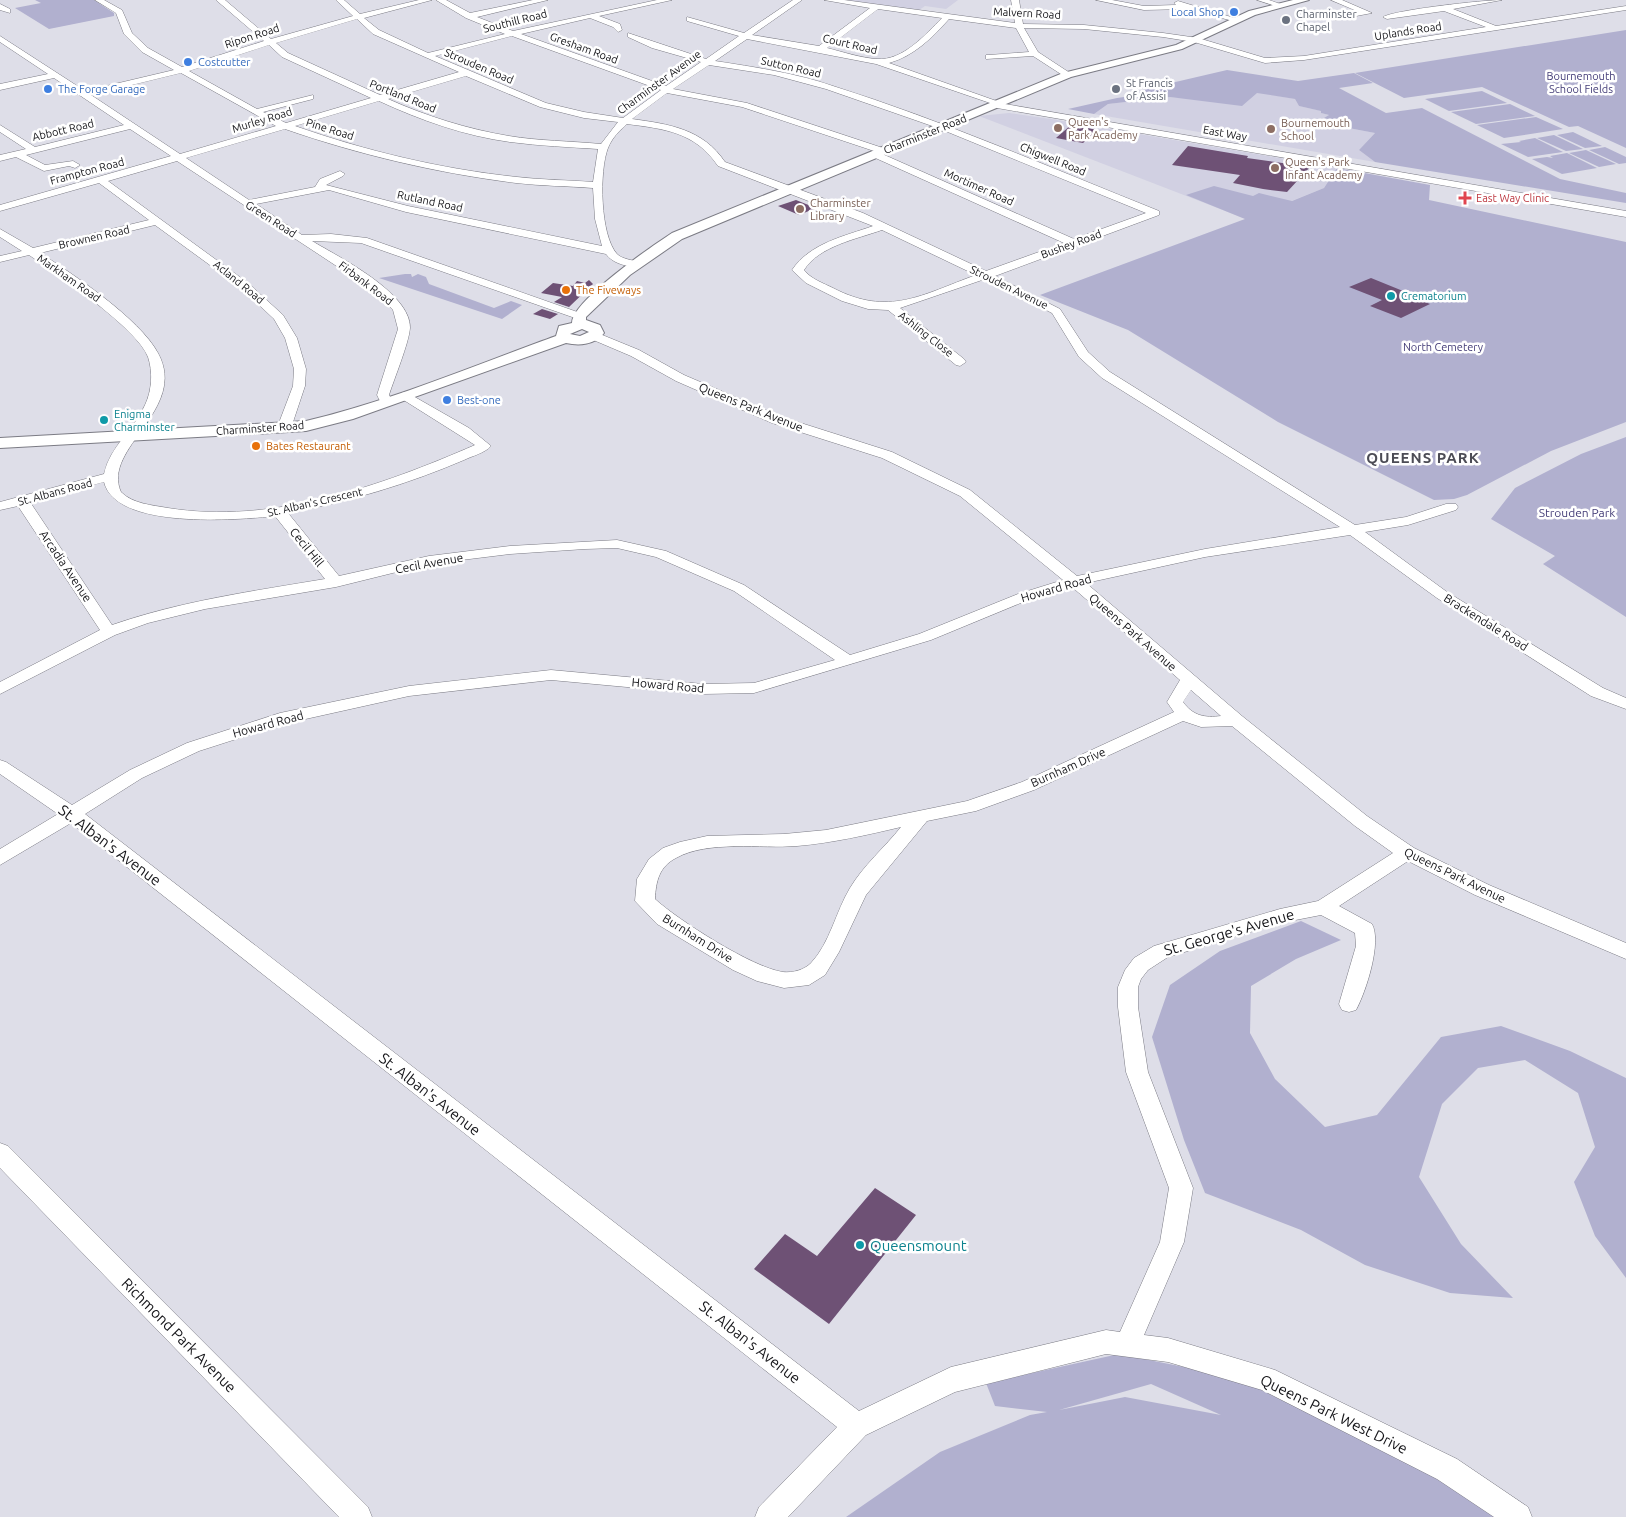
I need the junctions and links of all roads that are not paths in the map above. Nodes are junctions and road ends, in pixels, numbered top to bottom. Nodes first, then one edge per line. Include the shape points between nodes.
1 (99, 0) edge
2 (220, 0) edge
3 (340, 0) edge
4 (428, 0) edge
5 (440, 0) edge
6 (544, 0) edge
7 (668, 0) edge
8 (798, 0) edge
9 (828, 0) edge
10 (1015, 0) edge
11 (1100, 0) edge
12 (1173, 0) edge
13 (1261, 0) edge
14 (1304, 0) edge
15 (1335, 0) edge
16 (1498, 0) edge
17 (1279, 5) junction
18 (876, 7) junction
19 (1187, 7) junction
20 (1443, 8) junction
21 (1626, 8) edge
22 (469, 16) junction
23 (591, 16) junction
24 (948, 16) junction
25 (359, 17) junction
26 (1387, 17) dead end
27 (1338, 18) dead end
28 (690, 19) dead end
29 (1237, 20) junction
30 (1018, 26) junction
31 (1495, 28) junction
32 (618, 30) dead end
33 (510, 33) junction
34 (631, 35) dead end
35 (746, 36) junction
36 (0, 38) edge
37 (1195, 40) junction
38 (270, 42) junction
39 (14, 48) junction
40 (821, 48) junction
41 (0, 50) edge
42 (1032, 54) junction
43 (427, 56) junction
44 (989, 56) dead end
45 (708, 62) junction
46 (878, 62) junction
47 (180, 71) junction
48 (466, 73) junction
49 (56, 75) junction
50 (1067, 75) junction
51 (0, 87) edge
52 (666, 89) junction
53 (84, 94) junction
54 (310, 96) dead end
55 (376, 99) junction
56 (1002, 104) junction
57 (255, 112) junction
58 (623, 121) junction
59 (132, 126) junction
60 (282, 126) junction
61 (943, 127) junction
62 (0, 128) edge
63 (604, 147) junction
64 (32, 149) junction
65 (878, 152) junction
66 (16, 153) junction
67 (0, 158) edge
68 (180, 158) junction
69 (75, 165) dead end
70 (340, 174) dead end
71 (101, 180) junction
72 (596, 184) junction
73 (320, 187) junction
74 (790, 189) junction
75 (247, 203) junction
76 (0, 208) edge
77 (1626, 208) edge
78 (1155, 213) joint
79 (1626, 214) edge
80 (158, 221) junction
81 (883, 226) junction
82 (0, 232) edge
83 (300, 238) junction
84 (1074, 243) junction
85 (609, 251) junction
86 (31, 252) junction
87 (0, 259) edge
88 (635, 264) junction
89 (986, 275) junction
90 (891, 307) junction
91 (579, 320) junction
92 (594, 336) junction
93 (565, 338) junction
94 (960, 362) dead end
95 (406, 396) junction
96 (387, 402) junction
97 (284, 428) junction
98 (130, 436) junction
99 (0, 443) edge
100 (109, 477) junction
101 (22, 501) junction
102 (0, 506) edge
103 (1451, 507) dead end
104 (279, 511) junction
105 (1352, 532) junction
106 (1074, 581) junction
107 (336, 582) junction
108 (110, 632) junction
109 (849, 661) junction
110 (1188, 680) junction
111 (0, 689) edge
112 (1626, 704) edge
113 (1182, 715) junction
114 (1236, 720) junction
115 (0, 766) edge
116 (72, 814) junction
117 (921, 816) junction
118 (1407, 853) junction
119 (0, 858) edge
120 (1323, 907) junction
121 (1626, 950) edge
122 (1349, 1004) dead end
123 (0, 1153) edge
124 (1127, 1345) junction
125 (857, 1426) junction
126 (358, 1517) edge
127 (769, 1517) edge
128 (1518, 1517) edge

1 - 47 street, Pine Road via 119,12 124,27 135,42
2 - 38 street, Portland Road
3 - 25 street, Strouden Road
4 - 25 street, Ripon Road
5 - 22 street, Gresham Road
6 - 22 street
7 - 23 street, Southill Road
8 - 35 street, Charminster Avenue
9 - 18 street, Malvern Road
10 - 30 street
11 - 19 street via 1144,8
12 - 19 street
13 - 17 street
14 - 17 main road, Charminster Road
15 - 27 street via 1368,13
16 - 20 street
17 - 29 main road, Charminster Road
18 - 24 street, Malvern Road
18 - 40 street
19 - 29 street
20 - 26 street
20 - 31 street
21 - 31 street, Uplands Road
22 - 33 street, Gresham Road
23 - 32 street via 617,26
23 - 33 street, Southill Road
24 - 30 street, Malvern Road
24 - 46 street via 912,49
25 - 38 street, Ripon Road
25 - 43 street, Strouden Road via 386,39
28 - 35 street, Court Road
29 - 37 main road, Charminster Road
30 - 37 street, Malvern Road via 1084,27
30 - 42 street
31 - 37 street, Uplands Road via 1285,61 1265,60
33 - 43 street, Southill Road
33 - 52 street, Gresham Road
34 - 45 street, Sutton Road
35 - 40 street, Court Road
35 - 45 street, Charminster Avenue
36 - 39 street, Green Road
37 - 50 main road, Charminster Road via 1179,47
38 - 47 street, Ripon Road
38 - 55 street, Portland Road via 299,62
39 - 41 street
39 - 49 street, Green Road
40 - 46 street, Court Road
42 - 44 street
42 - 50 street
43 - 48 street, Strouden Road
45 - 52 street, Charminster Avenue
45 - 61 street, Sutton Road via 774,73 829,87
46 - 56 street, Court Road
47 - 53 street, Ripon Road
47 - 57 street, Pine Road
48 - 55 street, Murley Road
48 - 58 street, Strouden Road via 543,105
49 - 51 street
49 - 53 street, Green Road
50 - 56 main road, Charminster Road
52 - 58 street, Charminster Avenue
52 - 65 street, Gresham Road via 744,105
53 - 59 street, Green Road
54 - 57 street
55 - 60 street, Murley Road
55 - 63 street, Portland Road via 474,132 542,143
56 - 61 main road, Charminster Road
56 - 77 street, East Way
56 - 79 street, East Way
57 - 60 street, Pine Road
58 - 63 street, Charminster Avenue
58 - 74 street, Strouden Avenue via 684,132 712,150 721,164
59 - 64 street, Abbott Road
59 - 68 street, Green Road
60 - 68 street, Murley Road
60 - 72 street, Pine Road via 344,146 440,168 517,180
61 - 65 main road, Charminster Road
61 - 78 street, Chigwell Road
62 - 64 street
63 - 72 street, Charminster Avenue
64 - 66 street, Abbott Road
65 - 74 main road, Charminster Road
65 - 84 street, Mortimer Road
66 - 67 street, Abbott Road
66 - 69 street via 44,168
68 - 71 street, Frampton Road
68 - 75 street, Green Road
70 - 73 street via 324,181
71 - 76 street, Frampton Road
71 - 80 street, Acland Road
72 - 85 street, Charminster Avenue
73 - 75 street, Rutland Road
73 - 85 street, Rutland Road via 406,209
74 - 81 street, Strouden Avenue
74 - 88 main road, Charminster Road via 677,236
75 - 83 street, Green Road
78 - 84 street, Bushey Road
80 - 86 street, Brownen Road
80 - 97 street, Acland Road via 244,285 284,323 300,369 299,386
81 - 89 street, Strouden Avenue
81 - 90 street via 814,254 801,263 798,270 805,278 853,302
82 - 86 street, Markham Road
83 - 91 street, Green Road via 363,240
83 - 96 street, Firbank Road via 380,291 398,308 404,329 383,395
84 - 89 street, Bushey Road
85 - 88 street via 615,258
86 - 87 street, Brownen Road
86 - 98 street, Markham Road via 101,300 154,356 158,386 155,399
88 - 91 main road, Charminster Road
89 - 90 street, Bushey Road
89 - 105 street, Strouden Avenue via 1056,311 1083,354 1106,375 1332,515
90 - 94 street, Ashling Close
91 - 92 main road via 597,330
91 - 93 main road, Charminster Road via 564,329 562,335
92 - 93 main road via 580,340
92 - 106 street, Queens Park Avenue via 778,420 887,455 926,472 965,493
93 - 95 main road, Charminster Road
95 - 96 main road, Charminster Road
95 - 104 street, St. Alban's Crescent via 484,446 428,470
96 - 97 main road, Charminster Road via 347,416
97 - 98 main road, Charminster Road
98 - 99 main road, Charminster Road
98 - 100 street via 122,446
100 - 101 street, St. Albans Road
100 - 104 street, St. Alban's Crescent via 114,493 128,504 166,513 230,516
101 - 102 street, St. Albans Road
101 - 108 street, Arcadia Avenue
103 - 105 street via 1408,522
104 - 107 street, Cecil Hill
105 - 106 street, Howard Road via 1205,553
105 - 112 street, Brackendale Road via 1597,692
106 - 109 street, Howard Road via 1022,597 925,637
106 - 110 street, Queens Park Avenue
107 - 108 street, Cecil Avenue via 227,599 142,620
107 - 109 street, Cecil Avenue via 429,560 510,550 617,544 661,554 739,588
108 - 111 street, Cecil Avenue
109 - 116 street, Howard Road via 754,688 703,689 551,675 409,690 280,719 193,747 136,774
110 - 113 street via 1174,702
110 - 114 street, Queens Park Avenue
113 - 114 street via 1201,723
113 - 117 street, Burnham Drive via 1028,786 970,807
114 - 118 street, Queens Park Avenue via 1361,821
115 - 116 street, St. Alban's Avenue
116 - 119 street, Howard Road
116 - 125 street, St. Alban's Avenue
117 - 117 street, Burnham Drive via 858,891 829,952 818,968 802,979 784,980 740,964 664,919 645,901 644,884 652,867 672,852 689,846 722,841 813,838
118 - 120 street, St. George's Avenue
118 - 121 street, Queens Park Avenue via 1482,890
120 - 122 street via 1365,929 1366,946
120 - 124 street, St. George's Avenue via 1271,918 1161,951 1141,964 1132,976 1128,987 1128,1007 1137,1072 1180,1188 1172,1242
123 - 126 street, Richmond Park Avenue
124 - 125 street, Queens Park West Drive via 1106,1342 951,1380
124 - 128 street, Queens Park West Drive via 1168,1350 1266,1379 1447,1469
125 - 127 street, Queens Park West Drive

